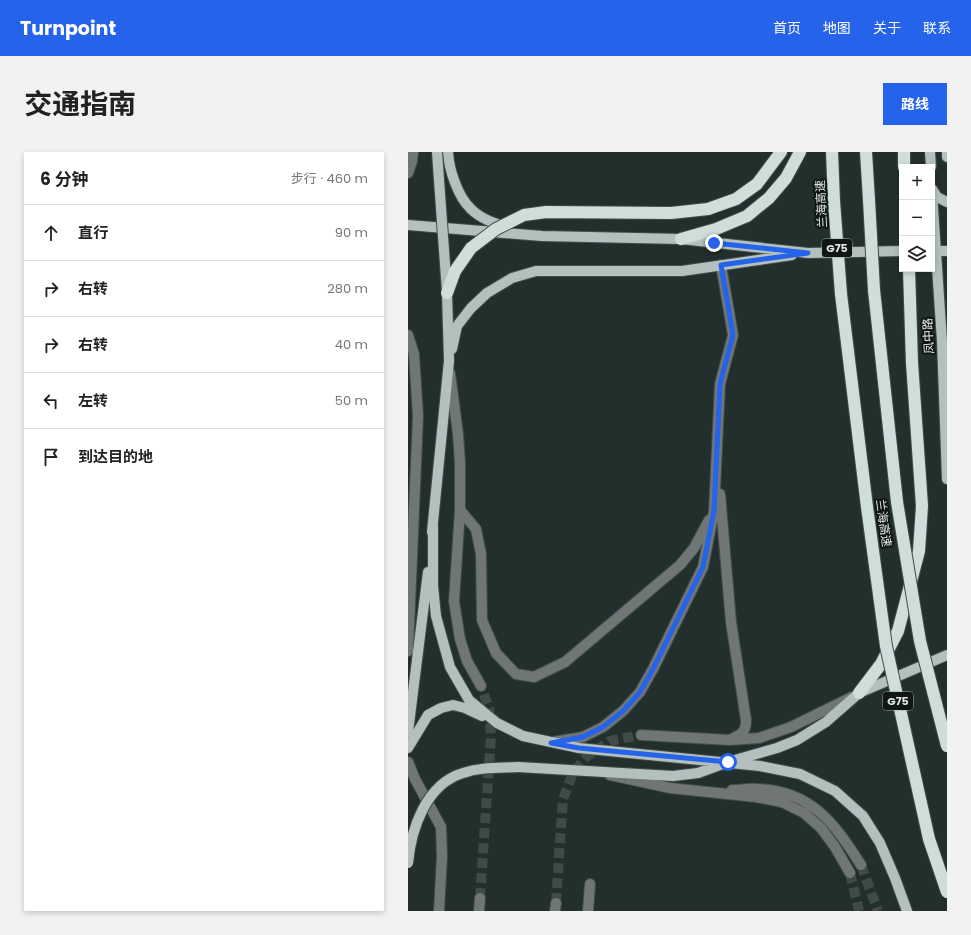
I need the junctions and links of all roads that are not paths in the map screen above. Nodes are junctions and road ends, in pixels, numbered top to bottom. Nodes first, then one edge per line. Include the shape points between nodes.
1 (413, 152) edge
2 (437, 152) edge
3 (448, 152) edge
4 (781, 152) edge
5 (800, 152) edge
6 (832, 152) edge
7 (866, 152) edge
8 (904, 152) edge
9 (930, 152) edge
10 (947, 152) edge
11 (947, 157) edge
12 (904, 164) edge
13 (931, 164) edge
14 (408, 173) edge
15 (935, 194) edge
16 (932, 200) edge
17 (947, 202) edge
18 (408, 225) edge
19 (542, 236) junction
20 (933, 236) edge
21 (681, 239) junction
22 (899, 251) edge
23 (935, 251) edge
24 (947, 251) edge
25 (808, 253) junction
26 (935, 262) edge
27 (721, 265) junction
28 (909, 272) edge
29 (447, 293) junction
30 (408, 335) edge
31 (448, 361) junction
32 (717, 464) junction
33 (947, 479) edge
34 (460, 510) junction
35 (714, 511) junction
36 (433, 526) junction
37 (408, 651) edge
38 (947, 655) edge
39 (481, 686) tunnel mouth
40 (859, 693) junction
41 (497, 723) junction
42 (408, 732) edge
43 (642, 735) tunnel mouth
44 (730, 740) junction
45 (551, 743) junction
46 (947, 746) edge
47 (408, 748) edge
48 (408, 762) edge
49 (728, 762) junction
50 (594, 772) junction
51 (700, 792) junction
52 (408, 863) edge
53 (861, 865) tunnel mouth
54 (850, 873) tunnel mouth
55 (590, 884) dead end
56 (947, 892) edge
57 (480, 898) tunnel mouth
58 (439, 911) edge
59 (479, 911) edge
60 (588, 911) edge
61 (907, 911) edge

1 - 14 street
2 - 29 main road, bridge
3 - 19 main road via 449,167 458,190 471,209 491,222
4 - 29 highway, bridge via 757,184 736,199 708,209 671,213 546,212 524,215 496,229 471,248 455,271
5 - 21 highway via 786,178 769,198 747,216 716,229
6 - 56 highway, 兰海高速 / G75, bridge via 841,294 886,646 928,839
7 - 46 highway, 兰海高速, bridge via 874,290 897,502 920,641
8 - 12 highway
9 - 13 main road
10 - 11 main road
15 - 17 main road
16 - 20 main road, 凤中路
18 - 19 main road
19 - 21 main road
21 - 25 main road
22 - 25 main road
23 - 24 main road
25 - 27 main road
26 - 33 main road, 凤中路 via 942,341
27 - 31 main road via 682,270 536,271 512,278 487,293 471,308 458,326
27 - 32 street via 733,335 720,384
28 - 40 highway via 912,363 922,506 919,551 898,631 881,664
29 - 31 main road
30 - 37 street via 414,354 418,416
31 - 34 street via 458,434
31 - 36 main road
32 - 35 street
32 - 44 street via 731,622 746,720 746,728 742,734
34 - 35 street via 476,529 481,554 482,620 496,653 516,674 534,676 565,662 680,565 694,548
34 - 39 street via 454,601 467,661
35 - 45 street via 703,567 640,692 623,711 603,727 583,737
36 - 41 main road via 436,616 450,667 469,700
36 - 42 main road
38 - 40 main road
40 - 44 street via 773,734 759,738
40 - 49 main road via 826,722 797,740
41 - 45 main road via 523,736
41 - 47 main road via 465,708 453,705 441,708 428,715
43 - 44 street
45 - 49 main road
48 - 58 street via 441,827
49 - 50 main road via 698,773 673,776
49 - 61 main road via 800,774 835,791 863,816 880,843
50 - 51 street
50 - 52 main road, bridge via 518,767 461,773 441,784 425,804 415,825
51 - 53 street via 757,788 785,792 808,802 828,819
51 - 54 street via 782,802 804,813 821,828
55 - 60 street
57 - 59 street

